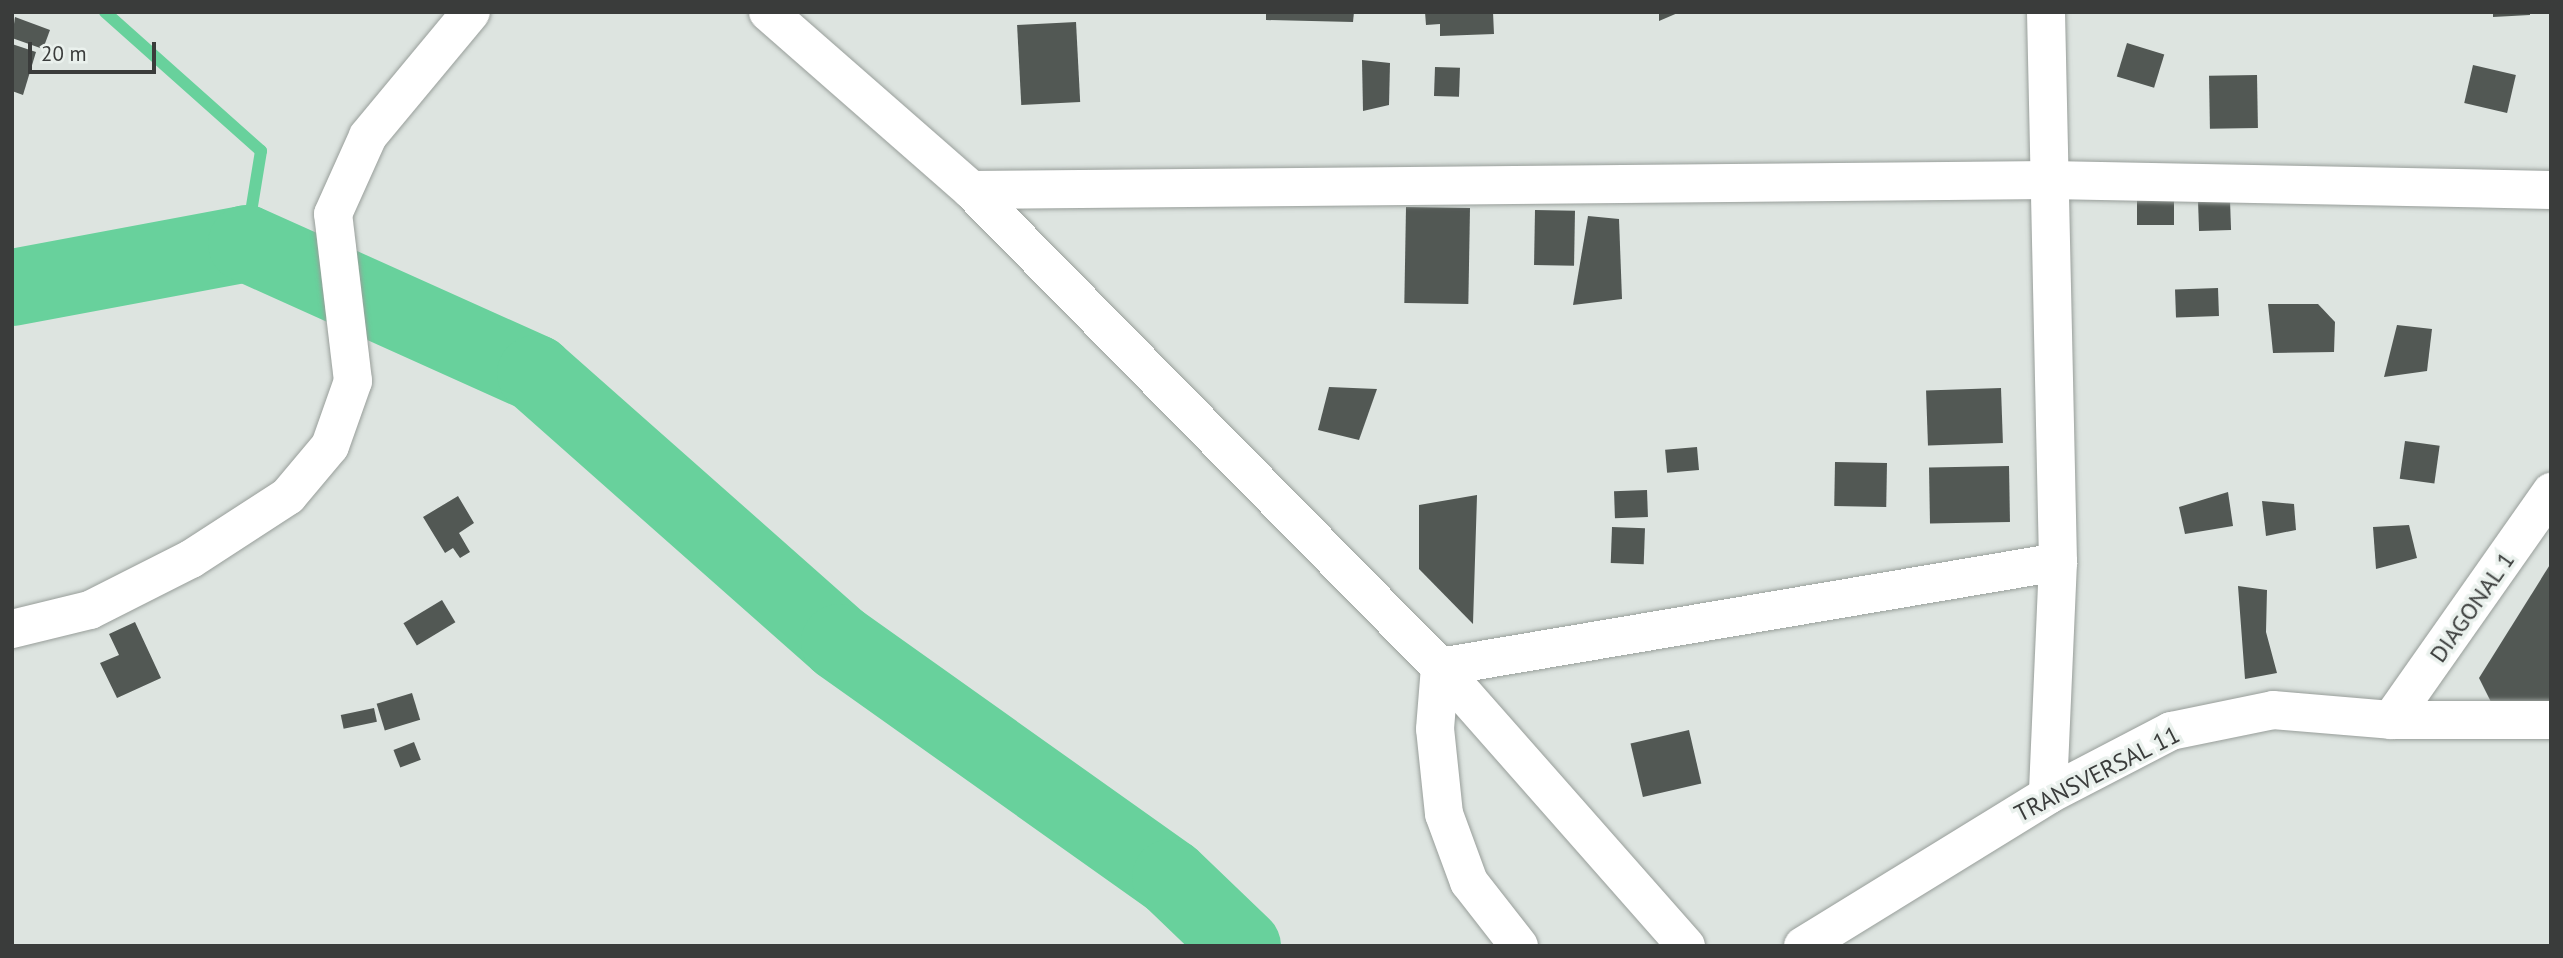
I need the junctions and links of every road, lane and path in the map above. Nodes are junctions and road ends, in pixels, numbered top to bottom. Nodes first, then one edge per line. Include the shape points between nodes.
1 (471, 12) edge
2 (768, 12) edge
3 (2046, 12) edge
4 (2050, 180) junction
5 (971, 190) junction
6 (2551, 190) edge
7 (2548, 501) edge
8 (2058, 562) junction
9 (12, 629) edge
10 (1440, 667) junction
11 (2391, 720) junction
12 (2551, 720) edge
13 (2048, 795) junction
14 (1519, 946) edge
15 (1686, 946) edge
16 (1802, 946) edge

1 - 9 street via 368,136 332,215 353,381 330,446 288,496 191,559 90,610
2 - 5 street
3 - 4 street
4 - 5 street
4 - 6 street
4 - 8 street
5 - 10 street
7 - 11 street, DIAGONAL 1
8 - 10 street
8 - 13 street
10 - 14 street via 1435,729 1444,814 1469,882
10 - 15 street
11 - 12 street, TRANSVERSAL 11
11 - 13 street, TRANSVERSAL 11 via 2273,710 2184,729
13 - 16 street, TRANSVERSAL 11

